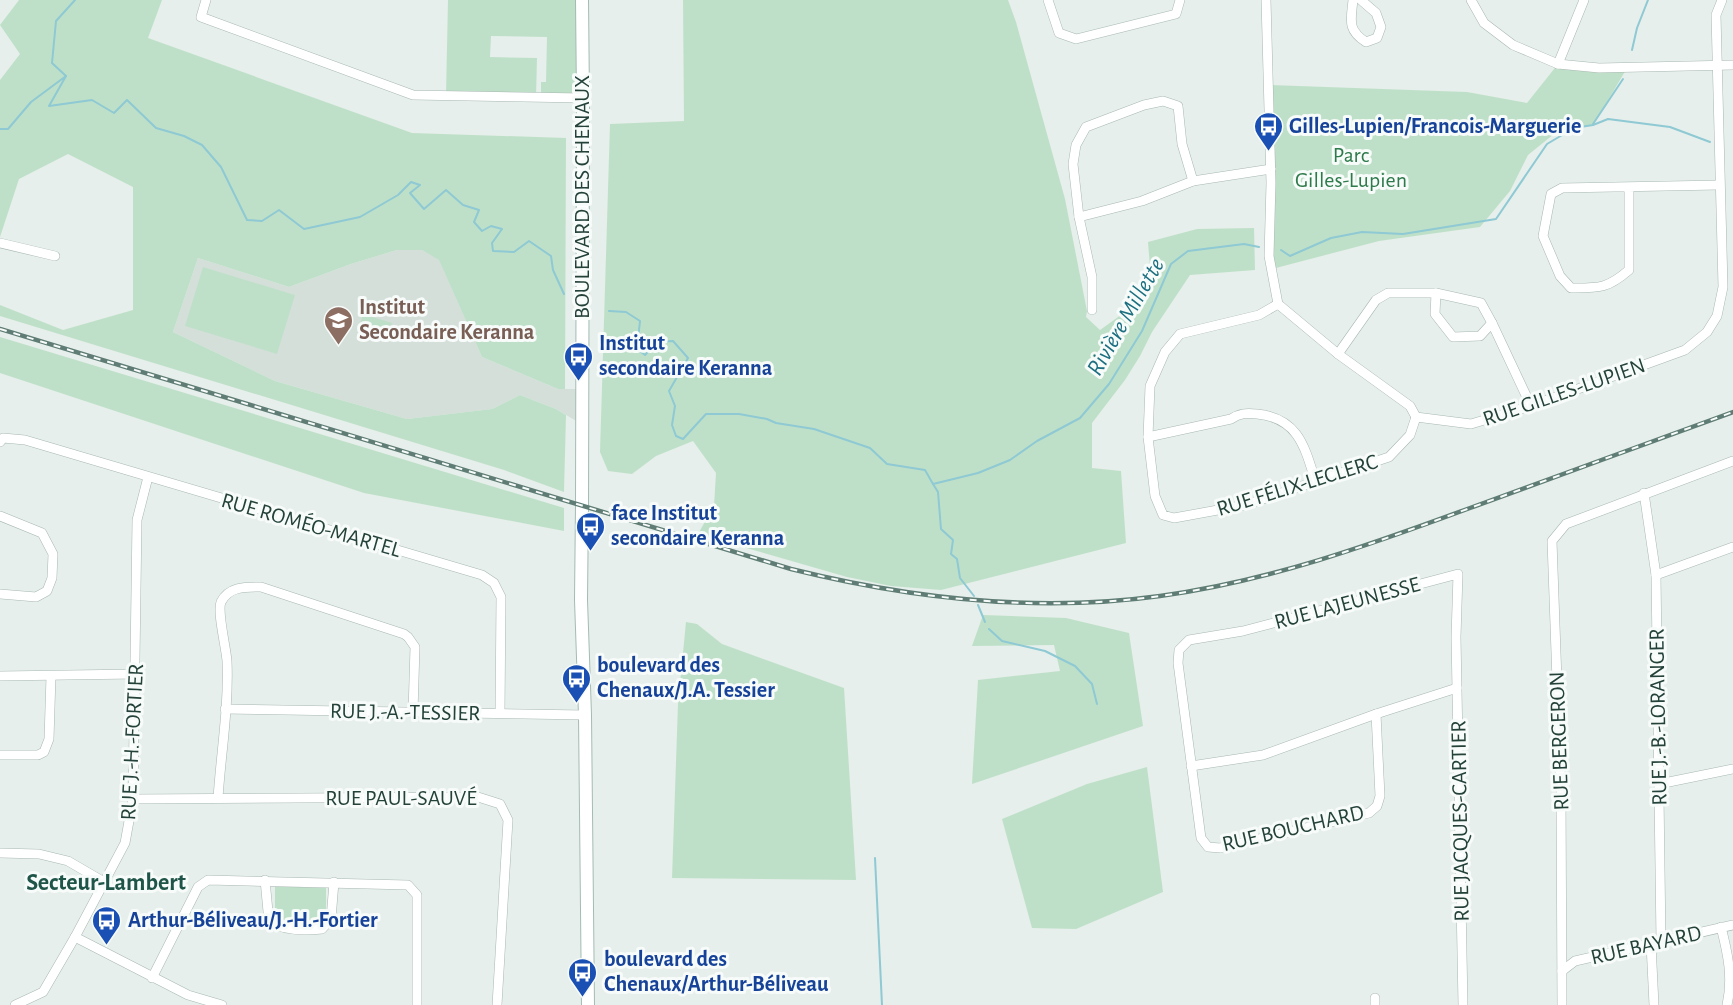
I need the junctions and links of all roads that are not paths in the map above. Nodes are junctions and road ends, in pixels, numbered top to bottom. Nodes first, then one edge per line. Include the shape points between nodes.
1 (206, 0) edge
2 (582, 0) edge
3 (1048, 0) edge
4 (1180, 0) edge
5 (1266, 0) edge
6 (1353, 0) edge
7 (1361, 0) edge
8 (1472, 0) edge
9 (1584, 0) edge
10 (1722, 0) edge
11 (1558, 64) junction
12 (1733, 65) edge
13 (1716, 66) junction
14 (583, 98) junction
15 (1271, 169) junction
16 (1193, 181) junction
17 (1719, 185) junction
18 (1629, 187) junction
19 (1079, 217) junction
20 (0, 243) edge
21 (55, 256) dead end
22 (1436, 293) junction
23 (1278, 304) junction
24 (1092, 310) dead end
25 (1492, 323) junction
26 (1338, 354) junction
27 (1531, 406) junction
28 (1416, 417) junction
29 (1148, 437) junction
30 (0, 442) edge
31 (1733, 461) edge
32 (148, 477) junction
33 (1316, 483) junction
34 (1644, 493) junction
35 (0, 516) edge
36 (1733, 546) edge
37 (1656, 575) junction
38 (0, 594) edge
39 (1456, 637) joint
40 (1179, 650) joint
41 (136, 674) junction
42 (0, 676) edge
43 (51, 676) junction
44 (1457, 688) junction
45 (225, 709) junction
46 (413, 712) junction
47 (500, 713) junction
48 (1376, 714) junction
49 (585, 715) junction
50 (0, 755) edge
51 (1191, 766) junction
52 (1733, 769) edge
53 (1659, 784) junction
54 (218, 798) junction
55 (133, 800) junction
56 (0, 853) edge
57 (265, 880) junction
58 (104, 882) junction
59 (334, 882) junction
60 (1733, 925) edge
61 (1721, 927) junction
62 (75, 937) junction
63 (1661, 941) junction
64 (1651, 944) junction
65 (1562, 971) junction
66 (152, 978) junction
67 (15, 1005) edge
68 (222, 1005) edge
69 (417, 1005) edge
70 (497, 1005) edge
71 (588, 1005) edge
72 (1463, 1005) edge
73 (1562, 1005) edge
74 (1654, 1005) edge
75 (1727, 1005) edge

1 - 14 street via 201,17 413,95
2 - 14 main road, BOULEVARD DES CHENAUX
3 - 4 street via 1059,33 1076,39 1176,14
5 - 15 street
6 - 7 street via 1351,24 1355,35 1366,42 1377,38 1381,27 1376,13
8 - 11 street via 1484,23 1514,45
9 - 11 street
10 - 13 street, RUE GILLES-LUPIEN via 1716,15
11 - 13 street via 1599,68
12 - 13 street
13 - 17 street, RUE GILLES-LUPIEN
14 - 49 main road, BOULEVARD DES CHENAUX via 580,549
15 - 16 street
15 - 23 street via 1269,256
16 - 19 street via 1142,201
16 - 19 street via 1182,144 1178,106 1163,101 1144,105 1086,127 1076,145 1073,165
17 - 18 street
17 - 27 street, RUE GILLES-LUPIEN via 1723,287 1717,316 1707,332 1685,350
18 - 18 street via 1562,188 1551,194 1544,236 1560,276 1570,288 1598,288 1615,282 1629,270
19 - 24 street via 1092,277
20 - 21 street
22 - 25 street via 1481,303
22 - 25 street via 1435,314 1453,337 1480,336
22 - 26 street via 1388,293 1376,300
23 - 26 street
23 - 29 street, RUE FÉLIX-LECLERC via 1259,315 1180,334 1165,352 1150,386
25 - 27 street
26 - 28 street via 1410,406
27 - 28 street, RUE GILLES-LUPIEN via 1471,424
28 - 33 street, RUE FÉLIX-LECLERC via 1410,435 1389,457
29 - 33 street via 1231,419 1240,413 1270,416 1294,429 1305,446
29 - 33 street, RUE FÉLIX-LECLERC via 1155,496 1163,515 1174,518 1245,505
30 - 32 street, RUE ROMÉO-MARTEL via 3,438 25,440
31 - 34 street, RUE BERGERON
32 - 41 street, RUE J.-H.-FORTIER via 137,520
32 - 47 street, RUE ROMÉO-MARTEL via 488,579 501,597
34 - 37 street, RUE J.-B.-LORANGER
34 - 65 street, RUE BERGERON via 1566,524 1552,541 1561,793
35 - 38 street via 42,533 53,554 47,591 36,597
36 - 37 street
37 - 53 street, RUE J.-B.-LORANGER
39 - 40 street, RUE LAJEUNESSE via 1458,574 1243,631 1189,640
39 - 44 street, RUE JACQUES-CARTIER
40 - 51 street, RUE BOUCHARD
41 - 43 street
41 - 55 street, RUE J.-H.-FORTIER
42 - 43 street
43 - 50 street via 49,739 44,752
44 - 48 street
44 - 72 street, RUE JACQUES-CARTIER
45 - 46 street, RUE J.-A.-TESSIER
45 - 46 street via 227,661 219,608 232,591 261,587 408,637 416,647
45 - 54 street
46 - 47 street, RUE J.-A.-TESSIER
47 - 49 street, RUE J.-A.-TESSIER
48 - 51 street via 1263,755
48 - 51 street, RUE BOUCHARD via 1380,796 1369,813 1220,848 1208,847 1201,838
49 - 71 main road, BOULEVARD DES CHENAUX
52 - 53 street
53 - 63 street, RUE J.-B.-LORANGER
54 - 55 street, RUE PAUL-SAUVÉ
54 - 70 street, RUE PAUL-SAUVÉ via 478,797 500,804 508,819
55 - 58 street, RUE J.-H.-FORTIER via 125,843
56 - 58 street via 39,854 68,861
57 - 59 street
57 - 59 street via 269,922 281,929 315,930 322,929 331,919
57 - 66 street via 208,880 198,887
58 - 62 street, RUE J.-H.-FORTIER
59 - 69 street via 408,885 417,895
60 - 61 street, RUE BAYARD
61 - 63 street, RUE BAYARD
61 - 75 street via 1732,971
62 - 66 street
62 - 67 street, RUE J.-H.-FORTIER via 43,992
63 - 64 street, RUE BAYARD
64 - 65 street, RUE BAYARD via 1575,961
64 - 74 street
65 - 73 street, RUE BERGERON
66 - 68 street

